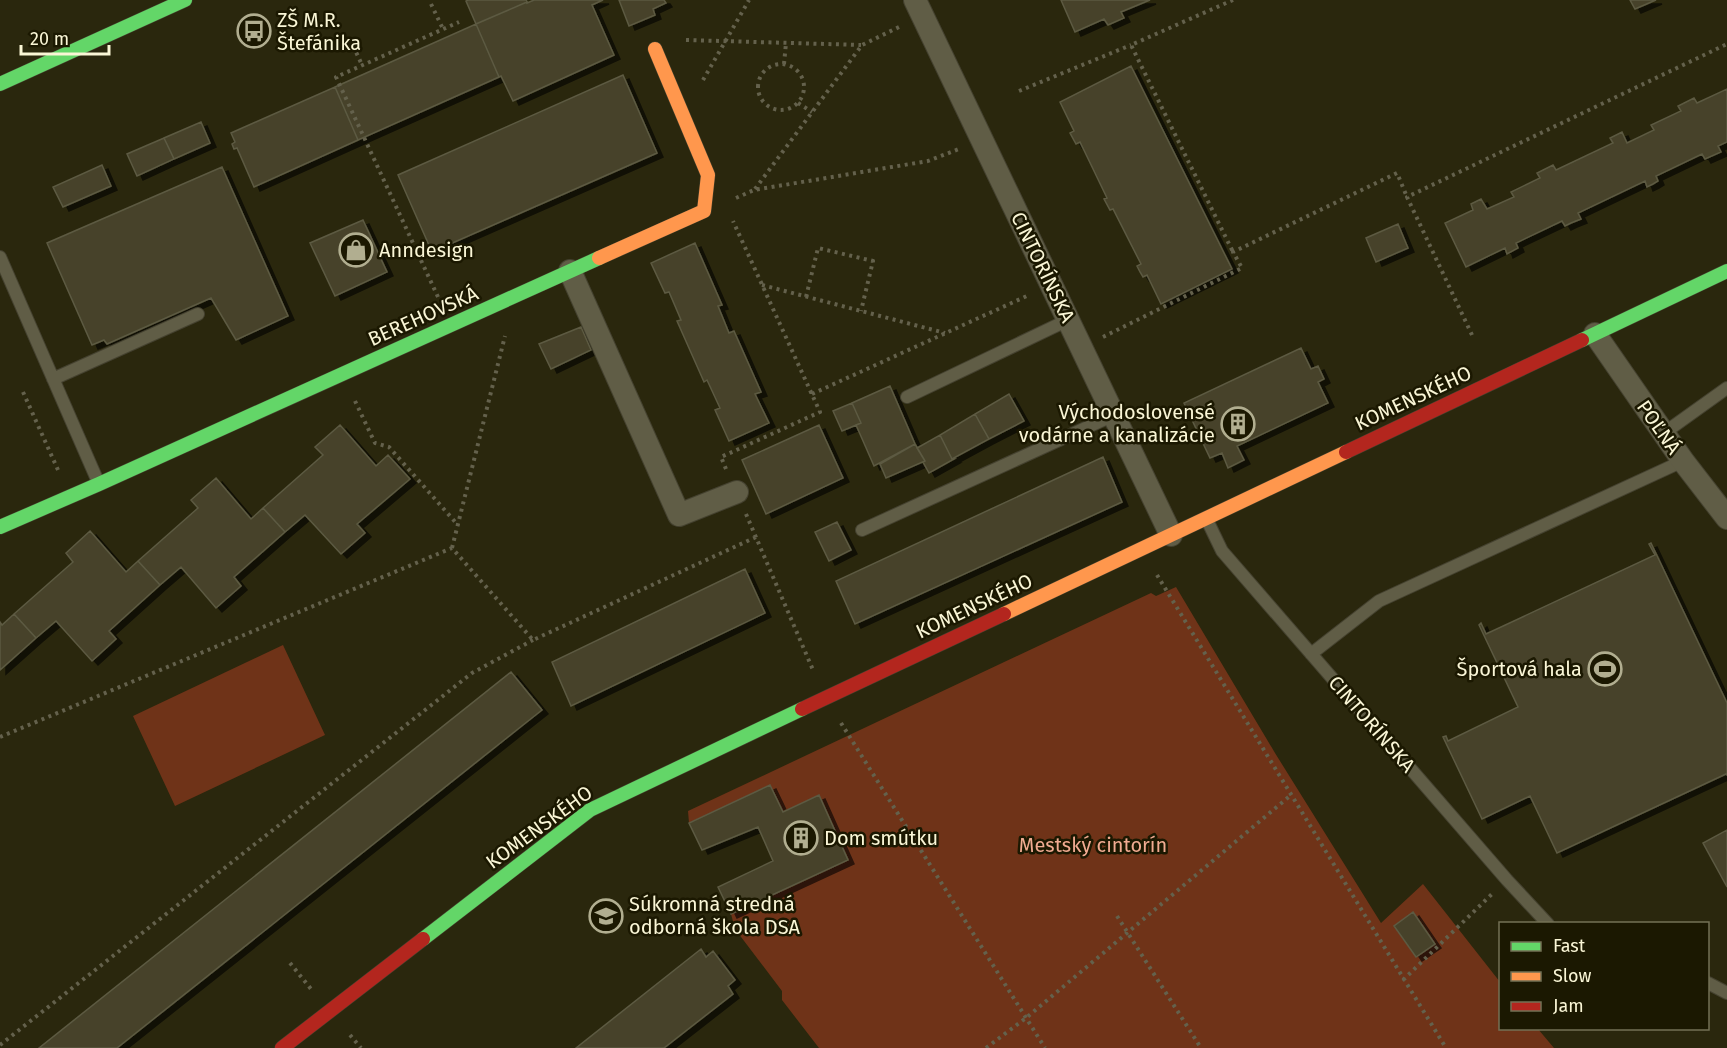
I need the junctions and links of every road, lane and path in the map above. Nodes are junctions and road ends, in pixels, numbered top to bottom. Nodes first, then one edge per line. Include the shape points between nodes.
1 (185, 0) edge
2 (749, 0) edge
3 (1233, 0) edge
4 (431, 4) dead end
5 (919, 8) edge
6 (459, 22) dead end
7 (442, 29) junction
8 (350, 39) dead end
9 (725, 41) junction
10 (786, 43) junction
11 (1727, 44) edge
12 (862, 45) junction
13 (1131, 45) junction
14 (655, 48) joint
15 (784, 64) junction
16 (362, 66) junction
17 (0, 84) edge
18 (1019, 91) dead end
19 (798, 103) junction
20 (812, 112) junction
21 (683, 115) junction
22 (982, 140) junction
23 (754, 190) junction
24 (1407, 197) junction
25 (710, 206) junction
26 (1233, 252) junction
27 (0, 257) edge
28 (570, 271) junction
29 (1727, 271) edge
30 (762, 285) junction
31 (1052, 285) junction
32 (806, 297) junction
33 (500, 303) junction
34 (861, 311) junction
35 (198, 314) dead end
36 (1068, 320) junction
37 (451, 325) junction
38 (945, 334) junction
39 (1595, 334) junction
40 (1472, 335) dead end
41 (1081, 348) junction
42 (343, 374) junction
43 (53, 379) junction
44 (1727, 388) edge
45 (23, 392) dead end
46 (812, 394) junction
47 (907, 397) dead end
48 (1114, 416) junction
49 (1664, 433) junction
50 (1683, 461) junction
51 (99, 484) junction
52 (737, 492) junction
53 (71, 497) junction
54 (1206, 518) junction
55 (1727, 518) edge
56 (458, 525) junction
57 (0, 527) edge
58 (862, 530) dead end
59 (1171, 535) junction
60 (756, 537) junction
61 (452, 548) junction
62 (1141, 549) junction
63 (532, 640) junction
64 (1311, 654) junction
65 (816, 677) dead end
66 (838, 718) dead end
67 (0, 737) edge
68 (1291, 795) junction
69 (1507, 880) junction
70 (1118, 916) dead end
71 (1546, 922) edge
72 (1127, 931) junction
73 (290, 963) dead end
74 (1403, 980) junction
75 (1709, 984) edge
76 (314, 992) dead end
77 (1727, 993) edge
78 (1026, 1018) junction
79 (344, 1028) dead end
80 (0, 1045) edge
81 (282, 1048) edge
82 (361, 1048) edge
83 (986, 1048) edge
84 (1044, 1048) edge
85 (1201, 1048) edge
86 (1446, 1048) edge

1 - 17 street
2 - 9 path
3 - 13 path
4 - 7 path
5 - 12 path
5 - 22 street, CINTORÍNSKA
6 - 7 path
7 - 16 path
8 - 16 path
9 - 10 path
9 - 14 path via 676,39
9 - 21 path
10 - 12 path
10 - 15 path
11 - 24 path
12 - 20 path
13 - 18 path
13 - 26 path
14 - 21 street
15 - 19 path via 797,69 805,83
15 - 19 path via 774,64 761,75 760,99 781,111
16 - 37 path via 336,77
19 - 20 path
20 - 23 path
21 - 25 street via 708,175
22 - 23 path via 928,161
22 - 31 street, CINTORÍNSKA
23 - 25 path
24 - 26 path via 1397,173
24 - 40 path
25 - 28 street, BEREHOVSKÁ
25 - 30 path via 730,215
26 - 41 path via 1242,268
27 - 43 lane
28 - 33 street, BEREHOVSKÁ
28 - 52 street via 679,515
29 - 39 street, KOMENSKÉHO
30 - 32 path
30 - 46 path
31 - 36 street, CINTORÍNSKA
31 - 38 path
32 - 34 path
32 - 34 path via 818,248 873,261
33 - 37 street, BEREHOVSKÁ
33 - 56 path via 508,323
34 - 38 path
35 - 43 lane
36 - 41 street, CINTORÍNSKA
36 - 47 lane
37 - 42 street, BEREHOVSKÁ
38 - 46 path
39 - 49 street, POĽNÁ
39 - 54 street, KOMENSKÉHO
41 - 48 street, CINTORÍNSKA
42 - 51 street, BEREHOVSKÁ
42 - 56 path via 375,443 389,447
43 - 51 lane
44 - 49 lane
45 - 53 path
46 - 52 path via 820,412 721,457
48 - 58 lane
48 - 59 street, CINTORÍNSKA
49 - 50 street, POĽNÁ
50 - 55 street, POĽNÁ
50 - 64 lane via 1379,601
51 - 53 street, BEREHOVSKÁ
52 - 60 path
53 - 57 street, BEREHOVSKÁ
54 - 59 street, KOMENSKÉHO
54 - 64 lane, CINTORÍNSKA via 1221,551
56 - 61 path
59 - 62 street, KOMENSKÉHO
60 - 63 path
60 - 65 path
61 - 63 path
61 - 67 path
62 - 68 path
62 - 81 street, KOMENSKÉHO via 590,810
63 - 80 path via 472,673
64 - 69 lane, CINTORÍNSKA
66 - 78 path
68 - 72 path
68 - 74 path
69 - 71 lane, CINTORÍNSKA
69 - 74 path
70 - 72 path
72 - 78 path
72 - 85 path
73 - 76 path
74 - 86 path
75 - 77 lane
78 - 83 path
78 - 84 path
79 - 82 path

